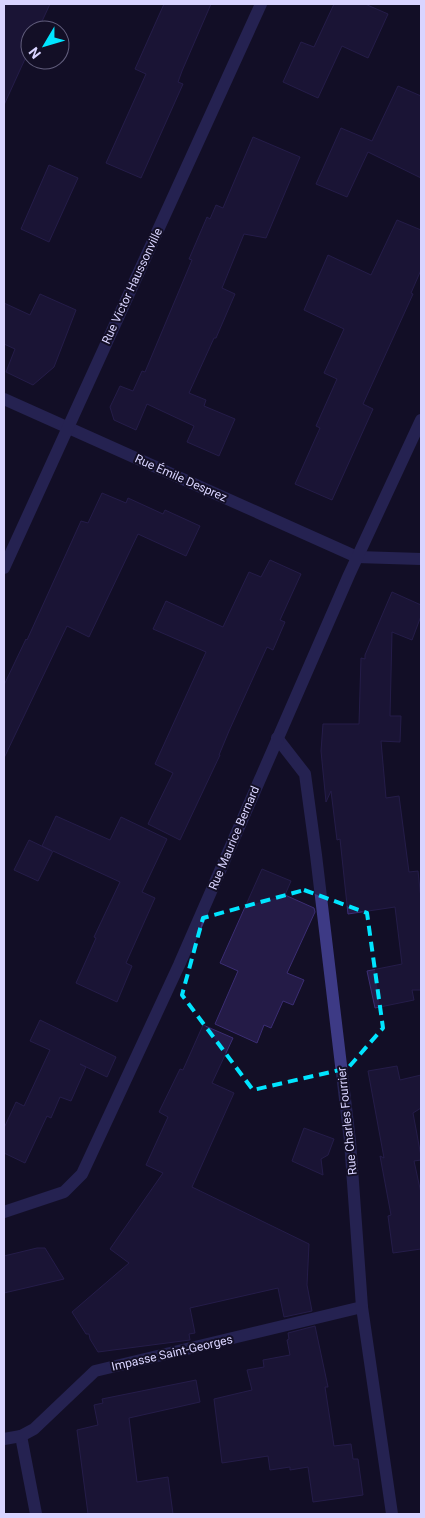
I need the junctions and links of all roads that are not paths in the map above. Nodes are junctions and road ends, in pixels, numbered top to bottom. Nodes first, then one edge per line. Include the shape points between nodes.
1 (261, 4) edge
2 (4, 399) edge
3 (421, 420) edge
4 (67, 428) junction
5 (358, 557) junction
6 (421, 559) edge
7 (4, 568) edge
8 (277, 738) junction
9 (4, 1212) edge
10 (362, 1307) junction
11 (21, 1436) junction
12 (4, 1439) edge
13 (36, 1514) edge
14 (392, 1514) edge

1 - 4 street, Rue Victor Haussonville
2 - 4 street, Rue Émile Desprez
3 - 5 street, Rue Maurice Bernard
4 - 5 street, Rue Émile Desprez
4 - 7 street, Rue Victor Haussonville
5 - 6 street
5 - 8 street, Rue Maurice Bernard
8 - 9 street, Rue Maurice Bernard via 179,965 82,1174 64,1192
8 - 10 street, Rue Charles Fourrier via 305,774 350,1141
10 - 11 street, Impasse Saint-Georges via 95,1371 34,1429
10 - 14 street, Rue Charles Fourrier
11 - 12 street, Impasse Saint-Georges
11 - 13 street

